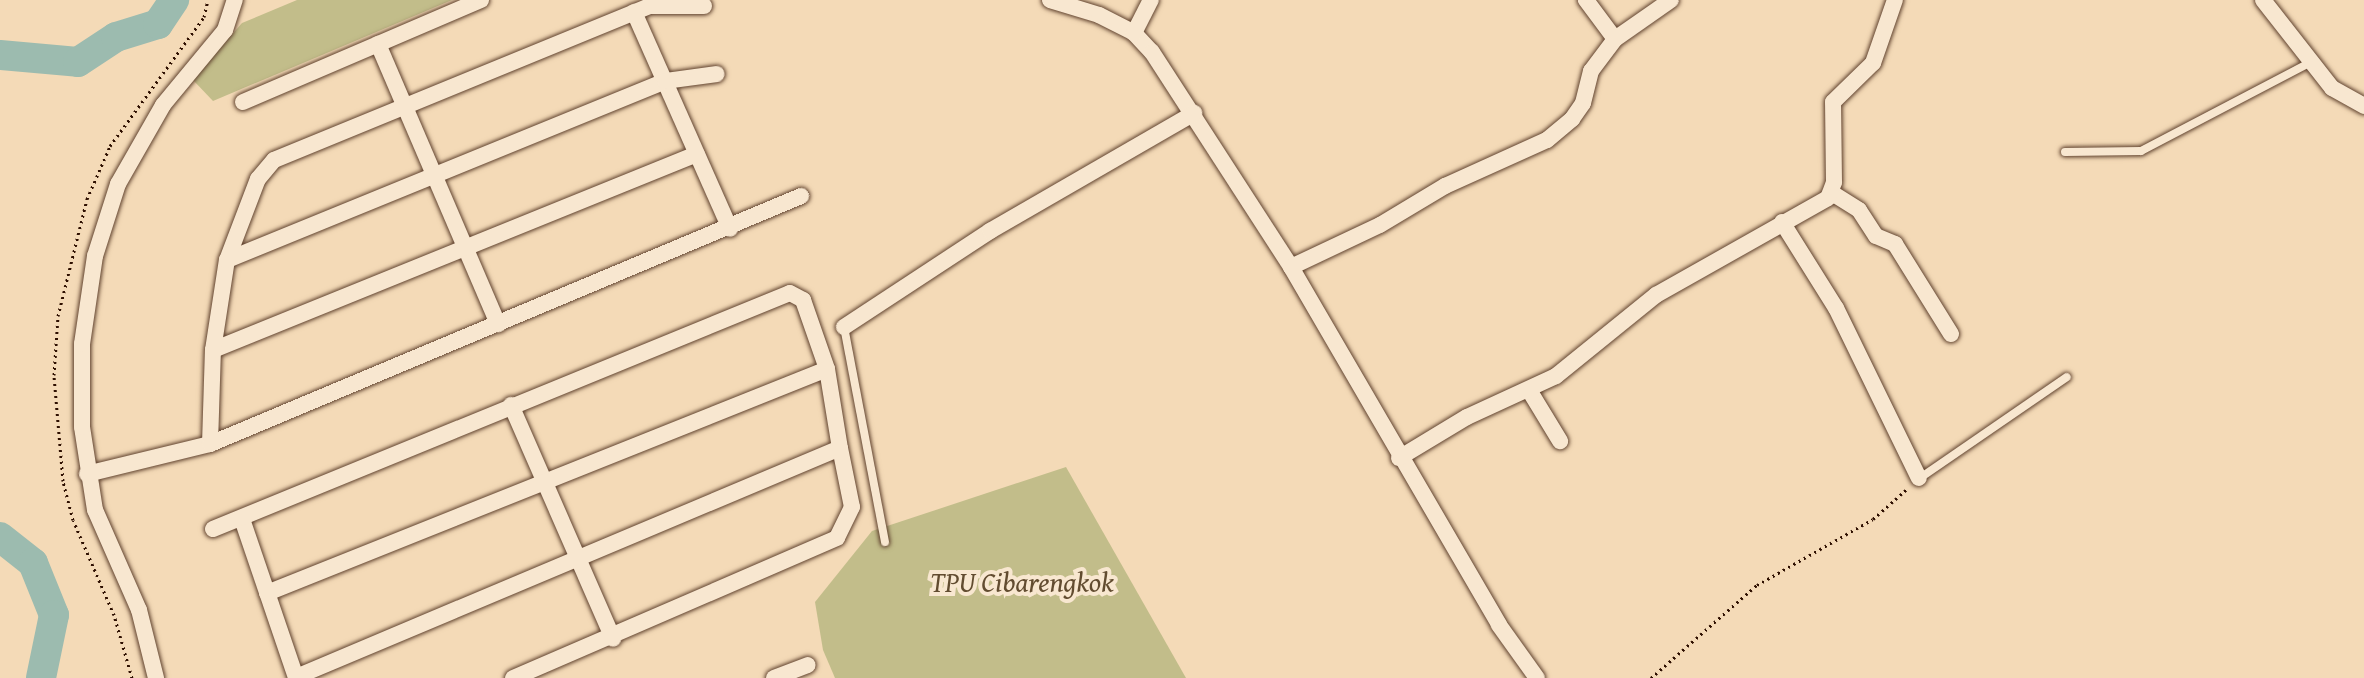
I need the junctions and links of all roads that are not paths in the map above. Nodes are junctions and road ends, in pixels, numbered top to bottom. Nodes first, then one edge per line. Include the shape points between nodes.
1 (235, 0) edge
2 (481, 0) edge
3 (1050, 0) edge
4 (1151, 0) edge
5 (1586, 0) edge
6 (1671, 0) edge
7 (1895, 0) edge
8 (2263, 0) edge
9 (704, 6) dead end
10 (634, 12) junction
11 (1134, 33) junction
12 (1615, 39) junction
13 (378, 44) junction
14 (2312, 62) junction
15 (717, 74) dead end
16 (665, 81) junction
17 (243, 102) dead end
18 (2364, 106) edge
19 (405, 107) junction
20 (1194, 113) junction
21 (2065, 152) dead end
22 (697, 154) junction
23 (434, 175) junction
24 (1832, 193) junction
25 (801, 196) dead end
26 (1782, 222) junction
27 (730, 229) junction
28 (466, 250) junction
29 (227, 260) junction
30 (1291, 267) junction
31 (498, 324) junction
32 (844, 327) joint
33 (1951, 334) dead end
34 (213, 350) junction
35 (827, 369) junction
36 (2067, 377) dead end
37 (1529, 390) junction
38 (511, 405) junction
39 (1560, 441) dead end
40 (210, 444) junction
41 (840, 448) junction
42 (1399, 458) junction
43 (87, 474) junction
44 (1919, 478) joint
45 (545, 480) junction
46 (242, 519) junction
47 (213, 529) dead end
48 (885, 542) dead end
49 (575, 555) junction
50 (267, 593) junction
51 (613, 639) junction
52 (808, 665) dead end
53 (782, 677) edge
54 (156, 678) edge
55 (296, 678) edge
56 (513, 678) edge
57 (1537, 678) edge

1 - 43 street via 225,30 163,105 134,151 107,214 82,344
2 - 13 street
3 - 11 street
4 - 11 street
5 - 12 street
6 - 12 street
7 - 24 street via 1866,74 1833,102
8 - 14 street
9 - 10 street via 663,4
10 - 16 street
10 - 19 street
11 - 20 street
12 - 30 street via 1591,71 1579,111 1547,140 1445,186 1380,225
13 - 17 street
13 - 19 street
14 - 18 street via 2340,96
14 - 21 lane via 2141,151
15 - 16 street
16 - 22 street
16 - 23 street
19 - 23 street
19 - 29 street via 274,160 258,179
20 - 30 street
20 - 32 street via 990,231
22 - 27 street
22 - 28 street
23 - 28 street
23 - 29 street
24 - 26 street
24 - 33 street via 1859,210 1876,236 1895,244
25 - 27 street
26 - 37 street via 1656,295 1556,376
26 - 44 street via 1836,308
27 - 31 street
28 - 31 street
28 - 34 street
29 - 34 street
30 - 42 street
31 - 40 street
32 - 48 lane
34 - 40 street
35 - 38 street via 803,300 790,293
35 - 41 street
35 - 45 street
36 - 44 lane
37 - 39 street
37 - 42 street via 1467,417
38 - 45 street
38 - 46 street
40 - 43 street
41 - 49 street
41 - 51 street via 852,507 837,538
42 - 57 street via 1499,625
43 - 54 street via 95,510 139,610
45 - 49 street
45 - 50 street
46 - 47 street
46 - 50 street
49 - 51 street
49 - 55 street
50 - 55 street
51 - 56 street
52 - 53 street

